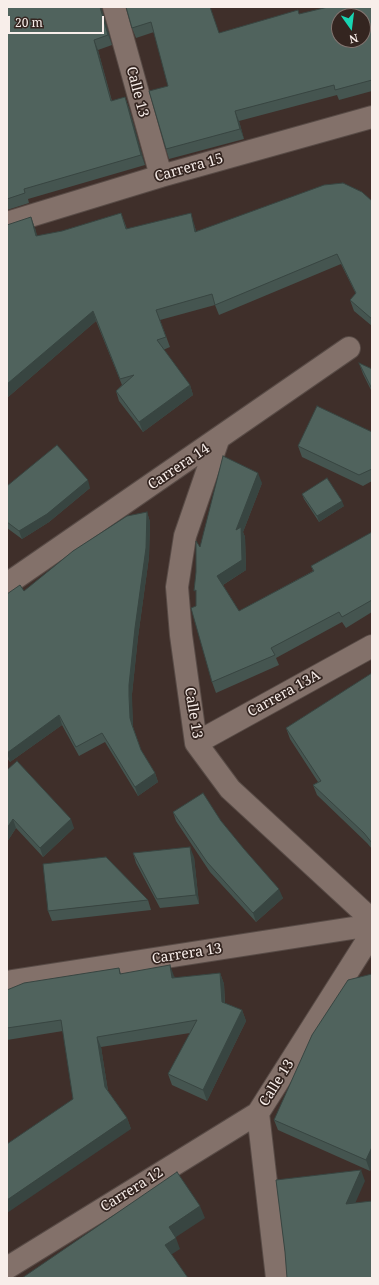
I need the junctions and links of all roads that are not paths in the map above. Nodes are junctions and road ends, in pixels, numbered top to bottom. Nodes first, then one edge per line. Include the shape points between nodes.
1 (114, 7) edge
2 (372, 116) edge
3 (161, 176) junction
4 (7, 223) edge
5 (349, 348) dead end
6 (218, 440) junction
7 (7, 584) edge
8 (372, 646) edge
9 (196, 743) junction
10 (372, 920) edge
11 (372, 926) edge
12 (372, 933) edge
13 (9, 981) edge
14 (258, 1113) junction
15 (7, 1268) edge
16 (277, 1278) edge

1 - 3 street, Calle 13
2 - 3 street, Carrera 15
3 - 4 street, Carrera 15
5 - 6 street, Carrera 14
6 - 7 street, Carrera 14
6 - 9 street, Calle 13 via 185,536 177,587
8 - 9 street, Carrera 13A
9 - 10 street, Calle 13 via 230,789
11 - 13 street, Carrera 13
12 - 14 street, Calle 13
14 - 15 street, Carrera 12
14 - 16 street, Calle 13

